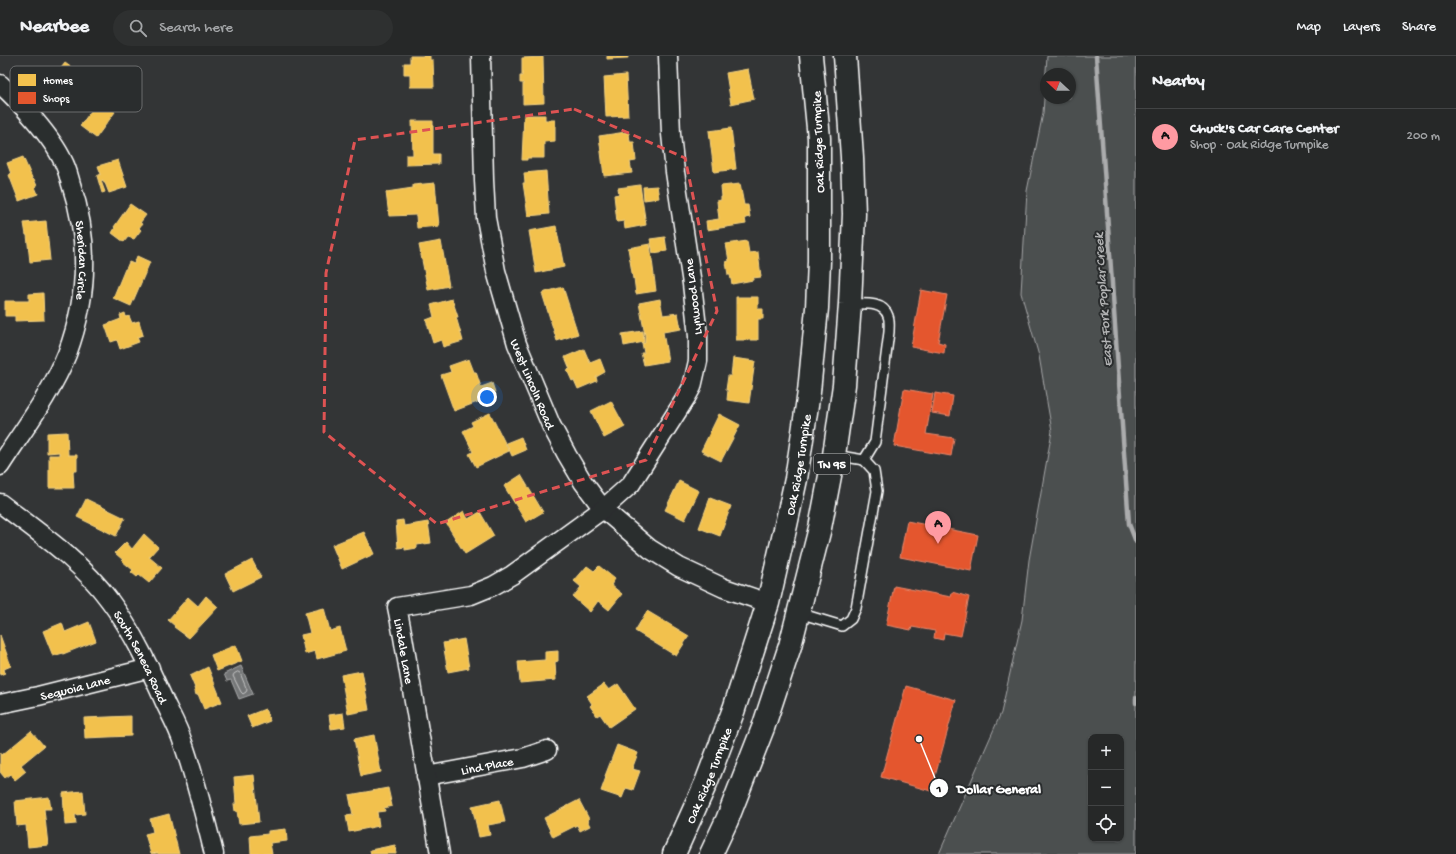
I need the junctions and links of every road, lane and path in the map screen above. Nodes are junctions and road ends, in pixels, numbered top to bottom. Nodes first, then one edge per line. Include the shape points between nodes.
1 (481, 56) edge
2 (668, 56) edge
3 (811, 56) edge
4 (845, 56) edge
5 (0, 84) edge
6 (10, 93) edge
7 (26, 112) edge
8 (850, 304) junction
9 (834, 455) junction
10 (864, 460) junction
11 (0, 466) edge
12 (0, 503) edge
13 (603, 509) junction
14 (768, 603) junction
15 (800, 613) junction
16 (150, 668) junction
17 (0, 704) edge
18 (548, 750) dead end
19 (426, 776) junction
20 (214, 854) edge
21 (440, 854) edge
22 (674, 854) edge
23 (711, 854) edge

1 - 13 street, West Lincoln Road via 486,218 501,290 517,344 551,425 583,482
2 - 13 street, Lynwood Lane via 671,134 692,284 698,361 689,391 667,428 631,484
3 - 14 highway, Oak Ridge Turnpike / TN 95 via 819,138 817,308 804,429
4 - 8 highway, TN 95 via 854,214
5 - 6 street, Sheridan Circle
7 - 11 street, Sheridan Circle via 45,133 64,162 80,213 84,242 84,282 77,322 66,355 49,389
8 - 9 highway, TN 95 via 844,385
8 - 10 lane via 870,303 883,308 888,316 889,332 875,442
9 - 10 lane
9 - 15 highway, TN 95
10 - 15 lane via 874,471 877,491 852,619 842,626
12 - 16 street, South Seneca Road via 58,547 92,580 110,601
13 - 14 street, West Lincoln Road via 650,549 679,567 724,588
13 - 19 street, Lindale Lane via 493,586 471,594 397,607
14 - 15 highway
14 - 22 highway, Oak Ridge Turnpike / TN 95 via 722,742
15 - 23 highway, TN 95 via 763,728
16 - 17 street, Sequoia Lane
16 - 20 street, South Seneca Road via 183,742
18 - 19 street, Lind Place via 523,758
19 - 21 street, Lindale Lane

